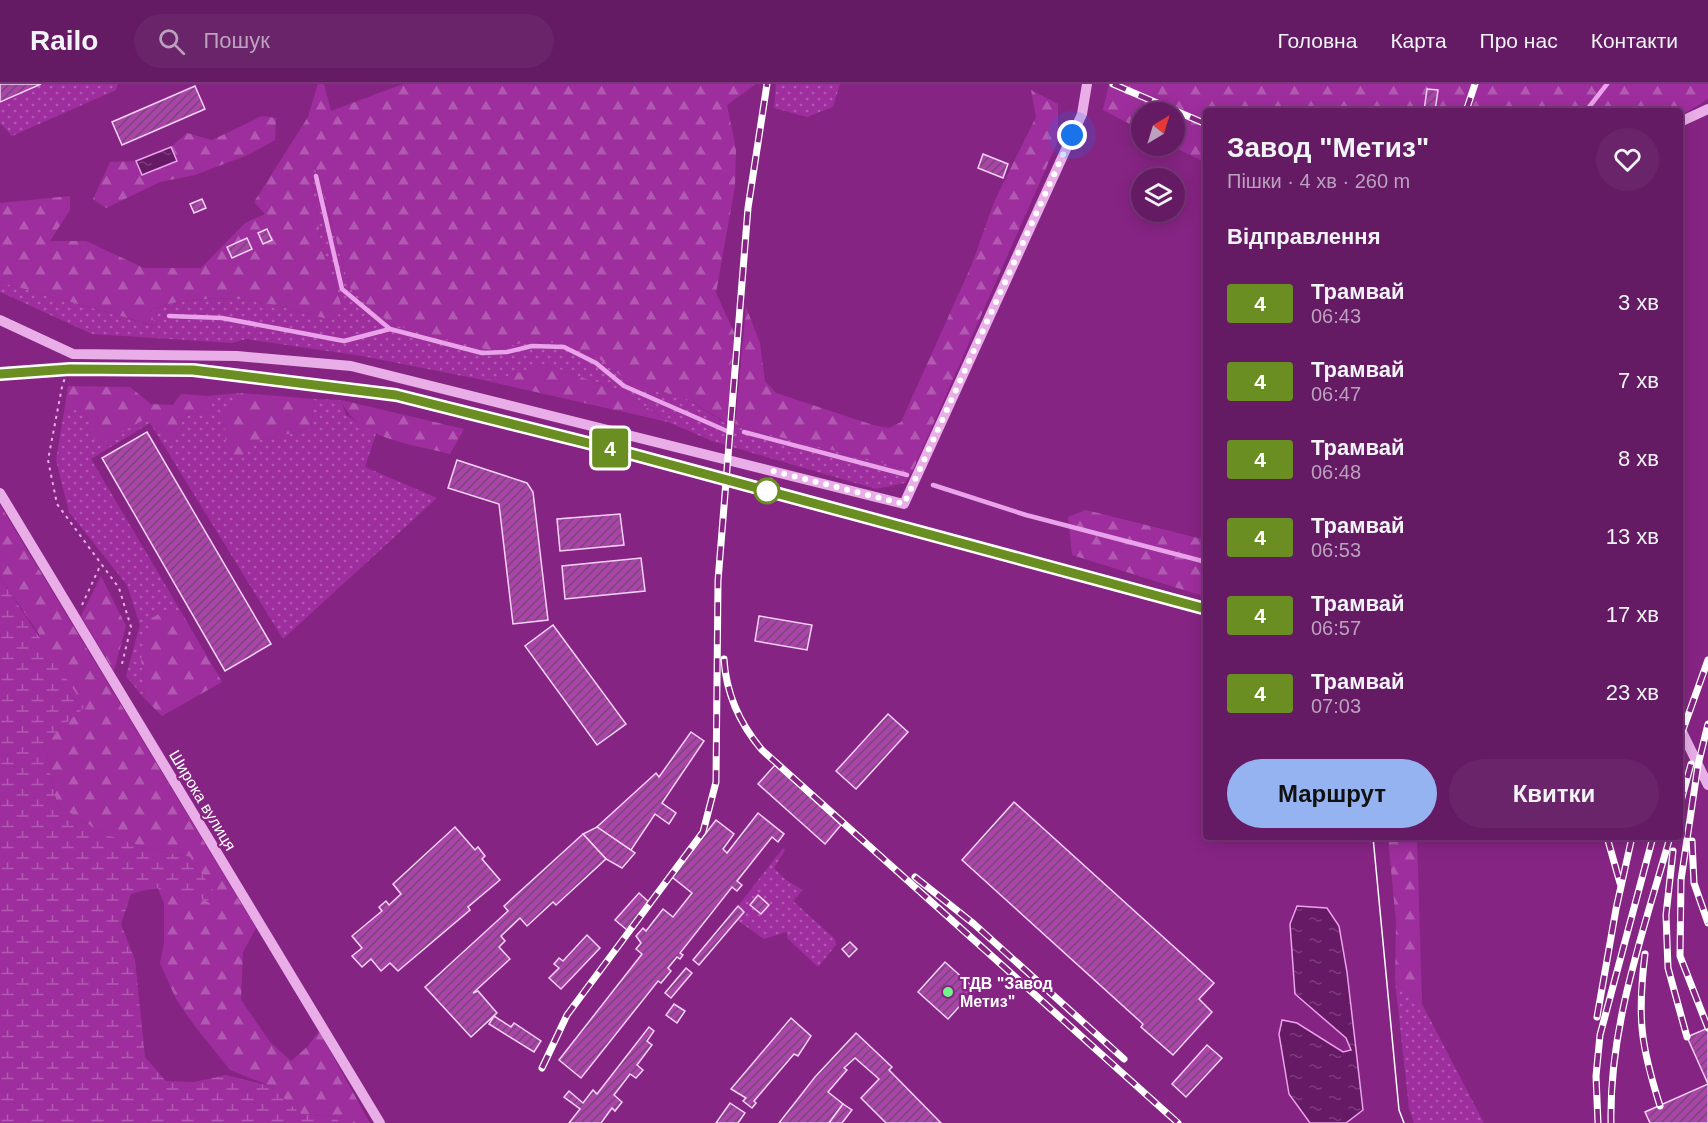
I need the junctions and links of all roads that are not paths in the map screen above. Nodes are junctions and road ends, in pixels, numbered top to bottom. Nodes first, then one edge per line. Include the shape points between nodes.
1 (1088, 84) edge
2 (1708, 109) edge
3 (1683, 121) edge
4 (0, 320) edge
5 (0, 493) edge
6 (1683, 734) edge
7 (1708, 785) edge
8 (380, 1123) edge

1 - 4 street via 1082,114 904,504 351,366 237,356 73,354
2 - 3 street
5 - 8 street, Широка вулиця
6 - 7 street

